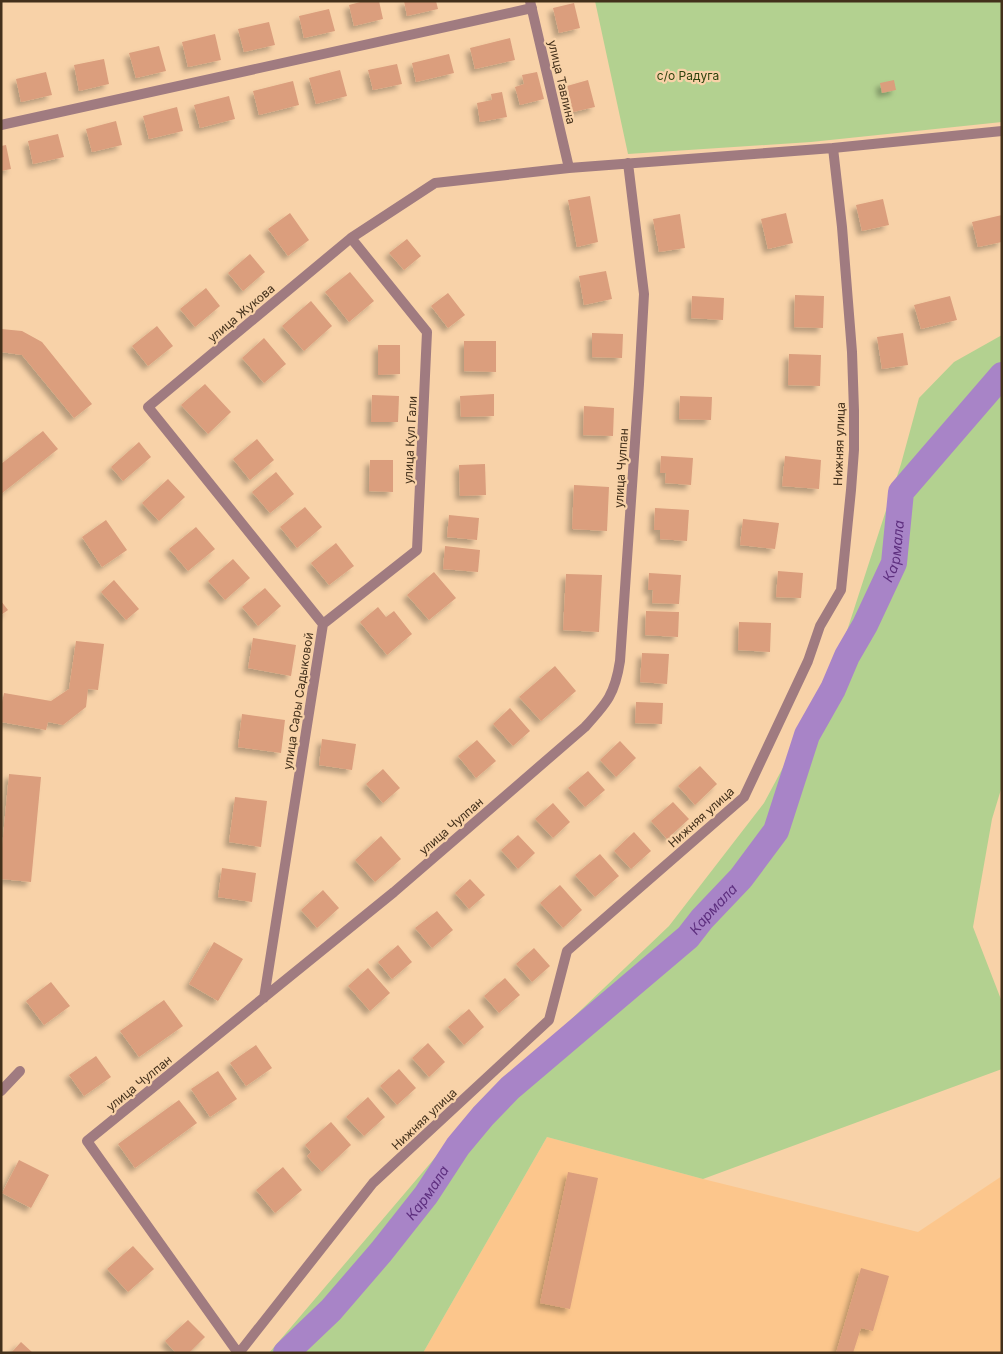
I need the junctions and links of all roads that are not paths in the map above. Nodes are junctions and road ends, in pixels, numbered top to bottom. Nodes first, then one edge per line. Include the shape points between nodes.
1 (531, 5) edge
2 (1, 125) edge
3 (1002, 131) edge
4 (833, 148) junction
5 (628, 163) junction
6 (569, 168) junction
7 (351, 238) junction
8 (148, 407) joint
9 (323, 624) junction
10 (264, 998) junction
11 (20, 1071) dead end
12 (1, 1091) edge
13 (238, 1353) edge

1 - 2 street
1 - 6 street, улица Тавлина
3 - 4 street, улица Жукова
4 - 5 street, улица Жукова
4 - 13 street, Нижняя улица via 852,352 854,411 854,450 841,590 820,626 808,661 744,796 567,950 549,1020 373,1183
5 - 6 street, улица Жукова
5 - 10 street, улица Чулпан via 644,294 620,661 614,690 585,727 394,892
6 - 7 street, улица Жукова via 434,183
7 - 8 street, улица Жукова
7 - 9 street, улица Кул Гали via 427,332 417,550
8 - 9 street, улица Сары Садыковой
9 - 10 street, улица Сары Садыковой
10 - 13 street, улица Чулпан via 87,1141
11 - 12 street

